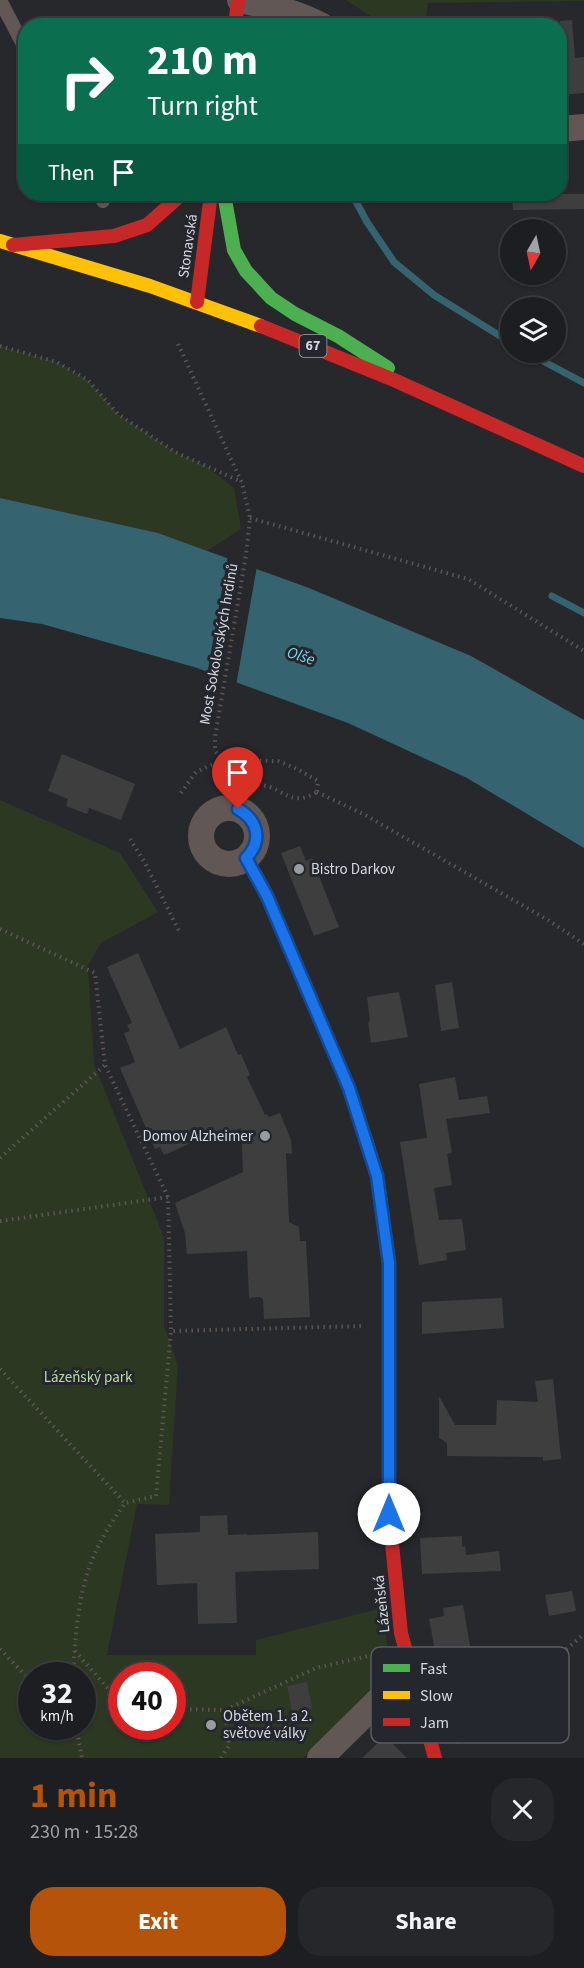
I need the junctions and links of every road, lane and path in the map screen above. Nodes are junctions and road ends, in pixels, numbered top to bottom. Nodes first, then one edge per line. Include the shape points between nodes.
1 (0, 0) edge
2 (239, 0) edge
3 (236, 18) edge
4 (308, 18) edge
5 (18, 35) edge
6 (584, 127) edge
7 (567, 128) edge
8 (174, 201) edge
9 (211, 201) edge
10 (225, 201) edge
11 (6, 243) edge
12 (197, 302) junction
13 (178, 344) dead end
14 (0, 346) edge
15 (427, 394) junction
16 (584, 466) edge
17 (242, 483) junction
18 (250, 518) junction
19 (584, 651) edge
20 (222, 760) junction
21 (317, 792) junction
22 (181, 793) dead end
23 (229, 807) junction
24 (130, 839) dead end
25 (246, 858) junction
26 (0, 929) edge
27 (180, 933) dead end
28 (584, 944) edge
29 (105, 1065) junction
30 (0, 1158) edge
31 (168, 1197) junction
32 (0, 1221) edge
33 (389, 1326) junction
34 (171, 1331) junction
35 (0, 1369) edge
36 (125, 1503) junction
37 (584, 1634) edge
38 (405, 1647) edge
39 (569, 1647) edge
40 (0, 1649) edge
41 (74, 1650) junction
42 (371, 1655) edge
43 (74, 1662) edge
44 (18, 1668) edge
45 (108, 1689) edge
46 (371, 1708) edge
47 (186, 1709) edge
48 (225, 1710) junction
49 (78, 1740) edge
50 (431, 1743) edge
51 (457, 1743) edge
52 (450, 1750) dead end
53 (82, 1758) edge
54 (221, 1758) edge
55 (320, 1758) edge
56 (435, 1758) edge

1 - 5 lane
2 - 3 street
2 - 4 street
6 - 7 street
8 - 11 street via 147,225 114,236
9 - 12 street, Stonavská
10 - 15 street via 234,250 246,271 271,298
11 - 12 street, 67
12 - 15 street, 67
13 - 17 path, Most Sokolovských hrdinů
14 - 17 path via 57,362 88,380 118,414 175,452
15 - 16 street, 67
17 - 18 path, Most Sokolovských hrdinů
18 - 19 path via 468,579
18 - 20 path, Most Sokolovských hrdinů via 214,737 215,751
20 - 21 path via 278,762 318,781
20 - 22 path via 196,772
21 - 23 path via 306,799 293,798 263,785 242,785
21 - 28 path via 367,816
23 - 25 street via 245,813 256,827 256,844
23 - 25 street via 209,815 201,841 204,850 218,862 228,864
24 - 27 path
25 - 33 street, Lázeňská via 267,896 349,1088 377,1176 389,1263
26 - 29 path via 95,973
29 - 30 path
29 - 31 path
31 - 32 path
31 - 34 path
33 - 34 path
33 - 38 street, Lázeňská via 389,1514
34 - 36 path via 156,1496
35 - 36 path
36 - 41 path via 99,1544 85,1580
37 - 39 path
40 - 44 path
41 - 43 path
41 - 45 path
42 - 48 path via 316,1668
46 - 55 street
47 - 48 path
48 - 54 path via 229,1746
49 - 53 path
50 - 56 street, Lázeňská
51 - 52 path

